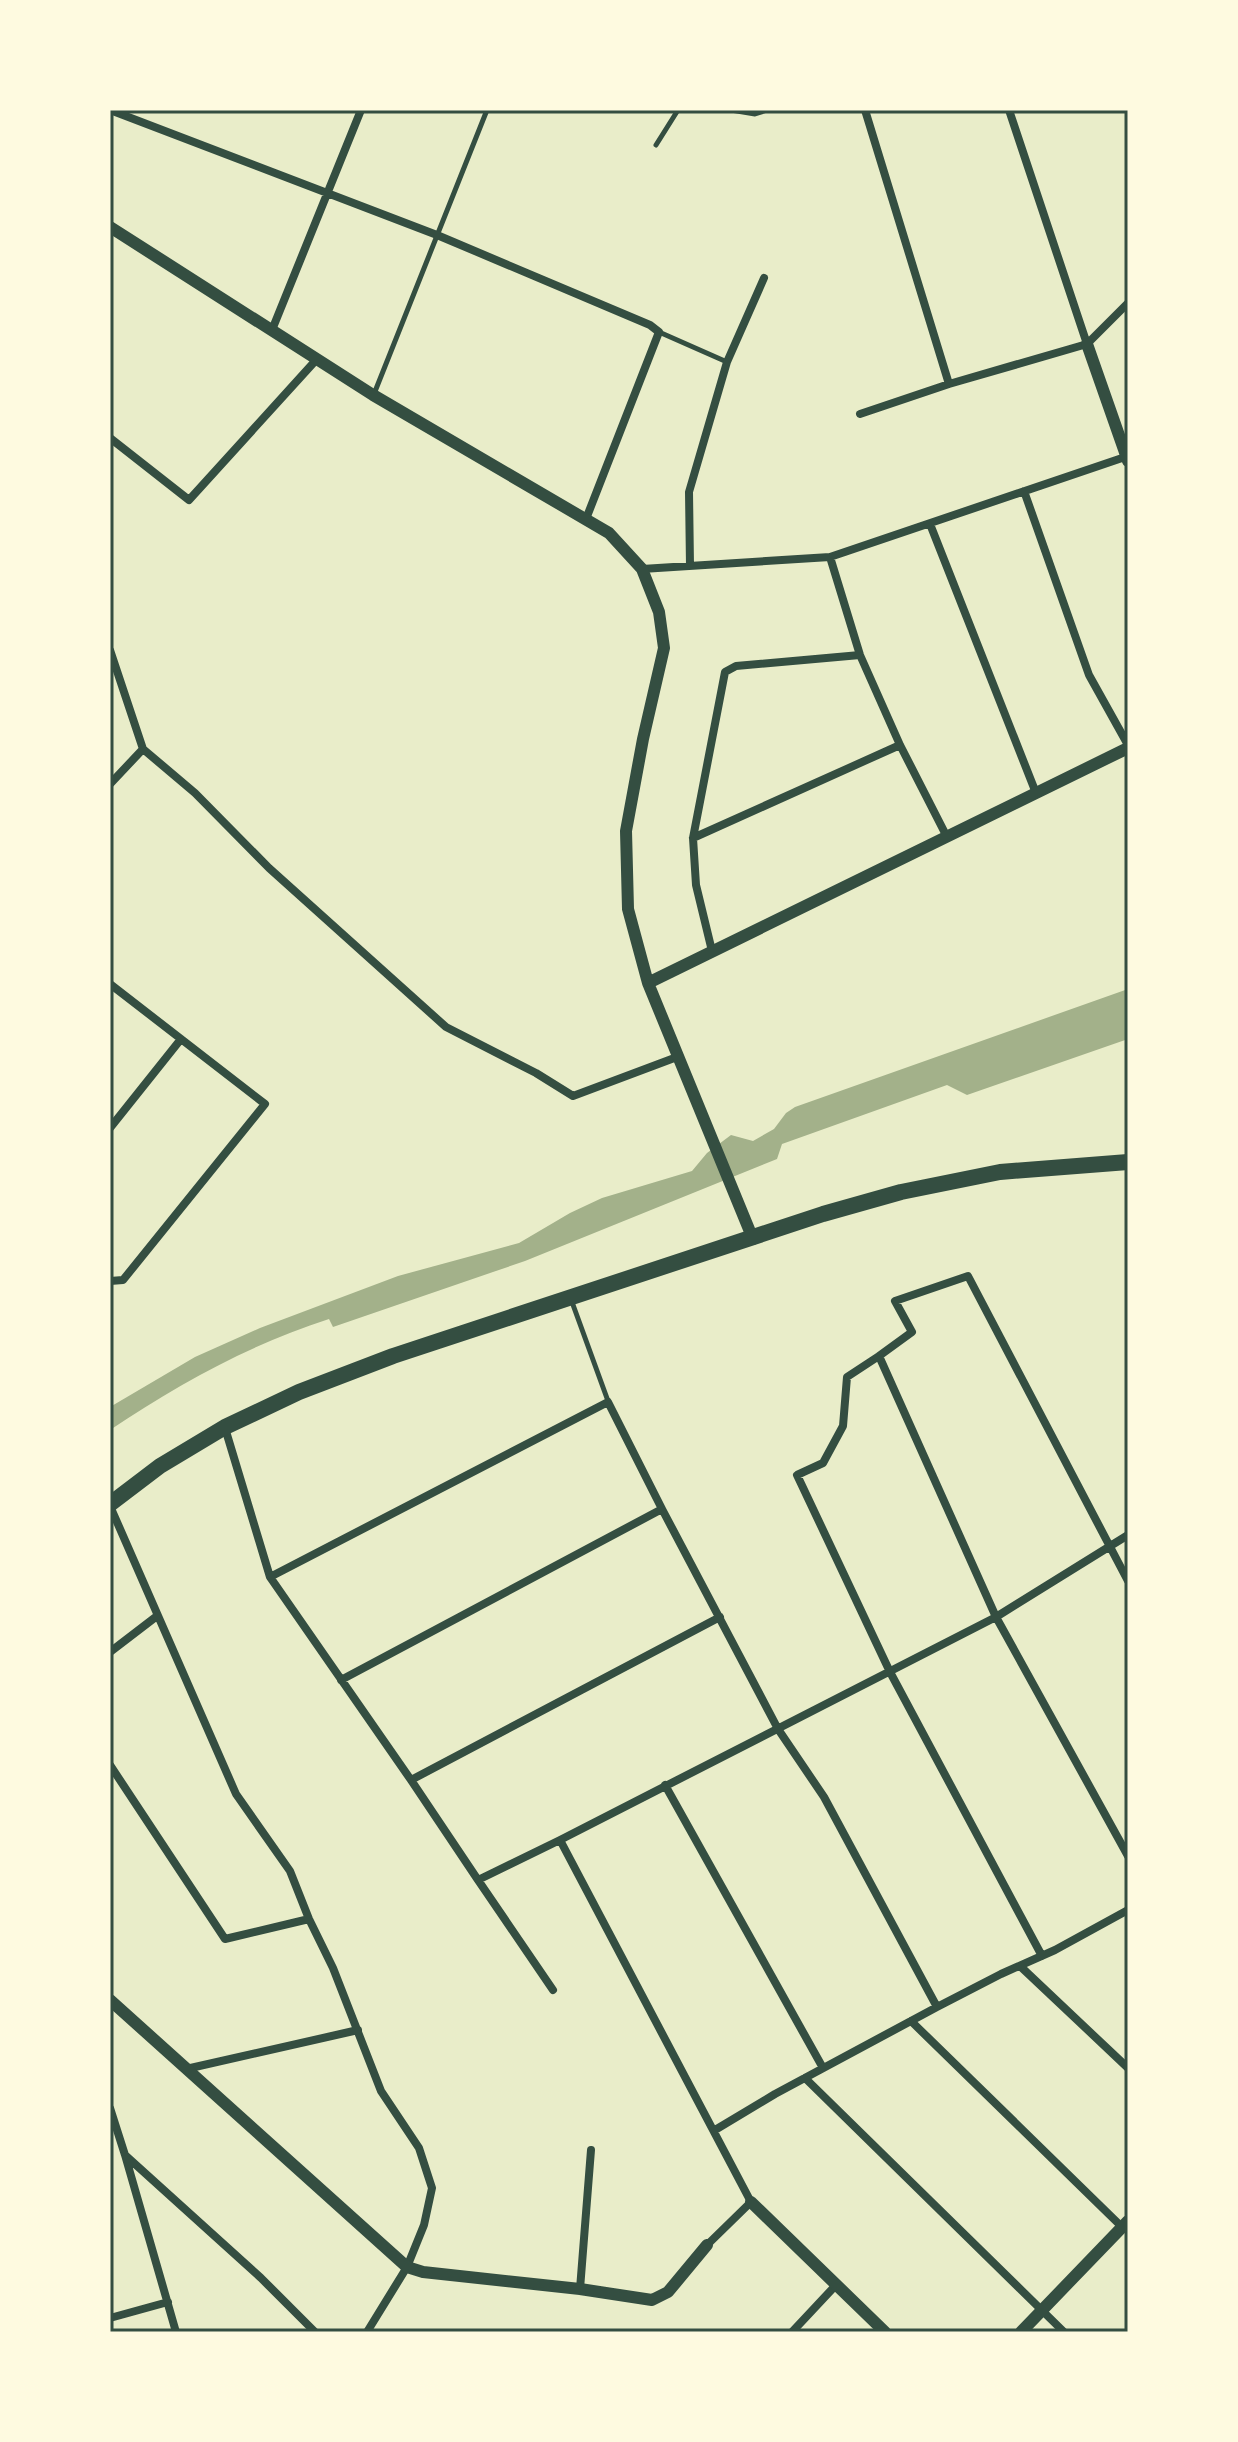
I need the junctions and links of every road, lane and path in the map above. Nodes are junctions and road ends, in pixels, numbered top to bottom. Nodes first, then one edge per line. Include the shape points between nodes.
1 (110, 110) edge
2 (361, 110) edge
3 (487, 110) edge
4 (678, 110) edge
5 (731, 110) edge
6 (767, 110) edge
7 (865, 110) edge
8 (1009, 110) edge
9 (656, 145) dead end
10 (328, 194) junction
11 (110, 227) edge
12 (437, 235) junction
13 (764, 278) dead end
14 (1128, 303) edge
15 (272, 330) junction
16 (659, 332) junction
17 (1087, 344) junction
18 (317, 359) junction
19 (727, 362) junction
20 (949, 384) junction
21 (373, 395) junction
22 (860, 414) dead end
23 (110, 438) edge
24 (1128, 458) edge
25 (1024, 491) junction
26 (586, 519) junction
27 (930, 524) junction
28 (830, 557) junction
29 (690, 566) junction
30 (642, 569) junction
31 (110, 650) edge
32 (860, 655) junction
33 (900, 745) junction
34 (1128, 746) edge
35 (143, 749) junction
36 (110, 784) edge
37 (1036, 793) junction
38 (947, 837) junction
39 (693, 838) junction
40 (712, 951) junction
41 (648, 983) junction
42 (110, 984) edge
43 (181, 1039) junction
44 (677, 1057) junction
45 (110, 1128) edge
46 (1128, 1162) edge
47 (753, 1239) junction
48 (110, 1281) edge
49 (571, 1298) junction
50 (879, 1356) junction
51 (608, 1402) junction
52 (225, 1427) junction
53 (110, 1505) edge
54 (662, 1509) junction
55 (1128, 1535) edge
56 (1110, 1545) junction
57 (270, 1577) junction
58 (1128, 1581) edge
59 (157, 1616) junction
60 (720, 1617) junction
61 (996, 1617) junction
62 (110, 1652) edge
63 (890, 1672) junction
64 (341, 1680) junction
65 (778, 1729) junction
66 (110, 1765) edge
67 (411, 1780) junction
68 (665, 1785) junction
69 (560, 1840) junction
70 (1128, 1856) edge
71 (478, 1880) junction
72 (1128, 1910) edge
73 (309, 1919) junction
74 (1042, 1956) junction
75 (1020, 1966) junction
76 (553, 1990) dead end
77 (110, 2000) edge
78 (937, 2007) junction
79 (911, 2021) junction
80 (358, 2030) junction
81 (823, 2068) junction
82 (1128, 2068) edge
83 (186, 2069) junction
84 (805, 2078) junction
85 (110, 2108) edge
86 (715, 2130) junction
87 (591, 2150) dead end
88 (125, 2155) junction
89 (751, 2202) junction
90 (1125, 2224) edge
91 (707, 2245) joint
92 (407, 2267) junction
93 (836, 2285) junction
94 (580, 2289) junction
95 (168, 2302) junction
96 (1042, 2309) junction
97 (110, 2318) edge
98 (176, 2332) edge
99 (315, 2332) edge
100 (367, 2332) edge
101 (792, 2332) edge
102 (885, 2332) edge
103 (1021, 2332) edge
104 (1064, 2332) edge

1 - 10 street
2 - 10 street
3 - 12 lane
4 - 9 lane
5 - 6 lane
7 - 20 street
8 - 17 street
10 - 12 street
10 - 15 street
11 - 15 street
12 - 16 street
12 - 21 lane
13 - 19 street
14 - 17 street
15 - 18 street
16 - 19 lane
16 - 26 street
17 - 20 street
17 - 24 street
18 - 21 street
18 - 23 street via 189,500
19 - 29 street via 689,492
20 - 22 street
21 - 26 street
24 - 25 street
25 - 27 street
25 - 34 street via 1089,675
26 - 30 street via 609,533
27 - 28 street
27 - 37 street
28 - 29 street
28 - 32 street
29 - 30 street
30 - 41 street via 659,612 664,648 626,831 628,909
31 - 35 street
32 - 33 street
32 - 39 street via 736,666 725,672
33 - 38 street
33 - 39 street
34 - 37 street
35 - 36 street
35 - 44 street via 446,1027 573,1096
37 - 38 street
38 - 40 street
39 - 40 street via 696,885
40 - 41 street
41 - 44 street
42 - 43 street
43 - 45 street
43 - 48 street via 265,1104 123,1280
44 - 47 street
46 - 47 main road via 1000,1172 915,1189
47 - 49 main road
49 - 51 lane
49 - 52 main road via 393,1356
50 - 56 street via 912,1332 895,1301 968,1276
50 - 61 street
50 - 63 street via 847,1377 843,1426 823,1463 797,1475
51 - 54 street
51 - 57 street
52 - 53 main road via 160,1466
52 - 57 street
53 - 59 street
54 - 60 street
54 - 64 street
55 - 56 street
56 - 58 street
56 - 61 street
57 - 64 street
59 - 62 street
59 - 73 street via 236,1794 290,1871
60 - 65 street
60 - 67 street
61 - 63 street
61 - 70 street
63 - 65 street
63 - 74 street
64 - 67 street
65 - 68 street
65 - 78 street via 824,1797
66 - 73 street via 225,1939
67 - 71 street
68 - 69 street
68 - 81 street
69 - 71 street
69 - 86 street
71 - 76 street
72 - 74 street
73 - 80 street
74 - 75 street
75 - 78 street
75 - 82 street
77 - 83 street
78 - 79 street
79 - 81 street
79 - 90 street
80 - 83 street
80 - 92 street via 381,2091 419,2148 432,2188
81 - 84 street
83 - 92 street
84 - 86 street
84 - 96 street
85 - 88 street
86 - 89 street
87 - 94 street
88 - 95 street
88 - 99 street
89 - 91 street
89 - 93 street
90 - 96 street
91 - 94 street via 668,2292 652,2300
92 - 94 street
92 - 100 street
93 - 101 street
93 - 102 street
95 - 97 street
95 - 98 street
96 - 103 street
96 - 104 street

